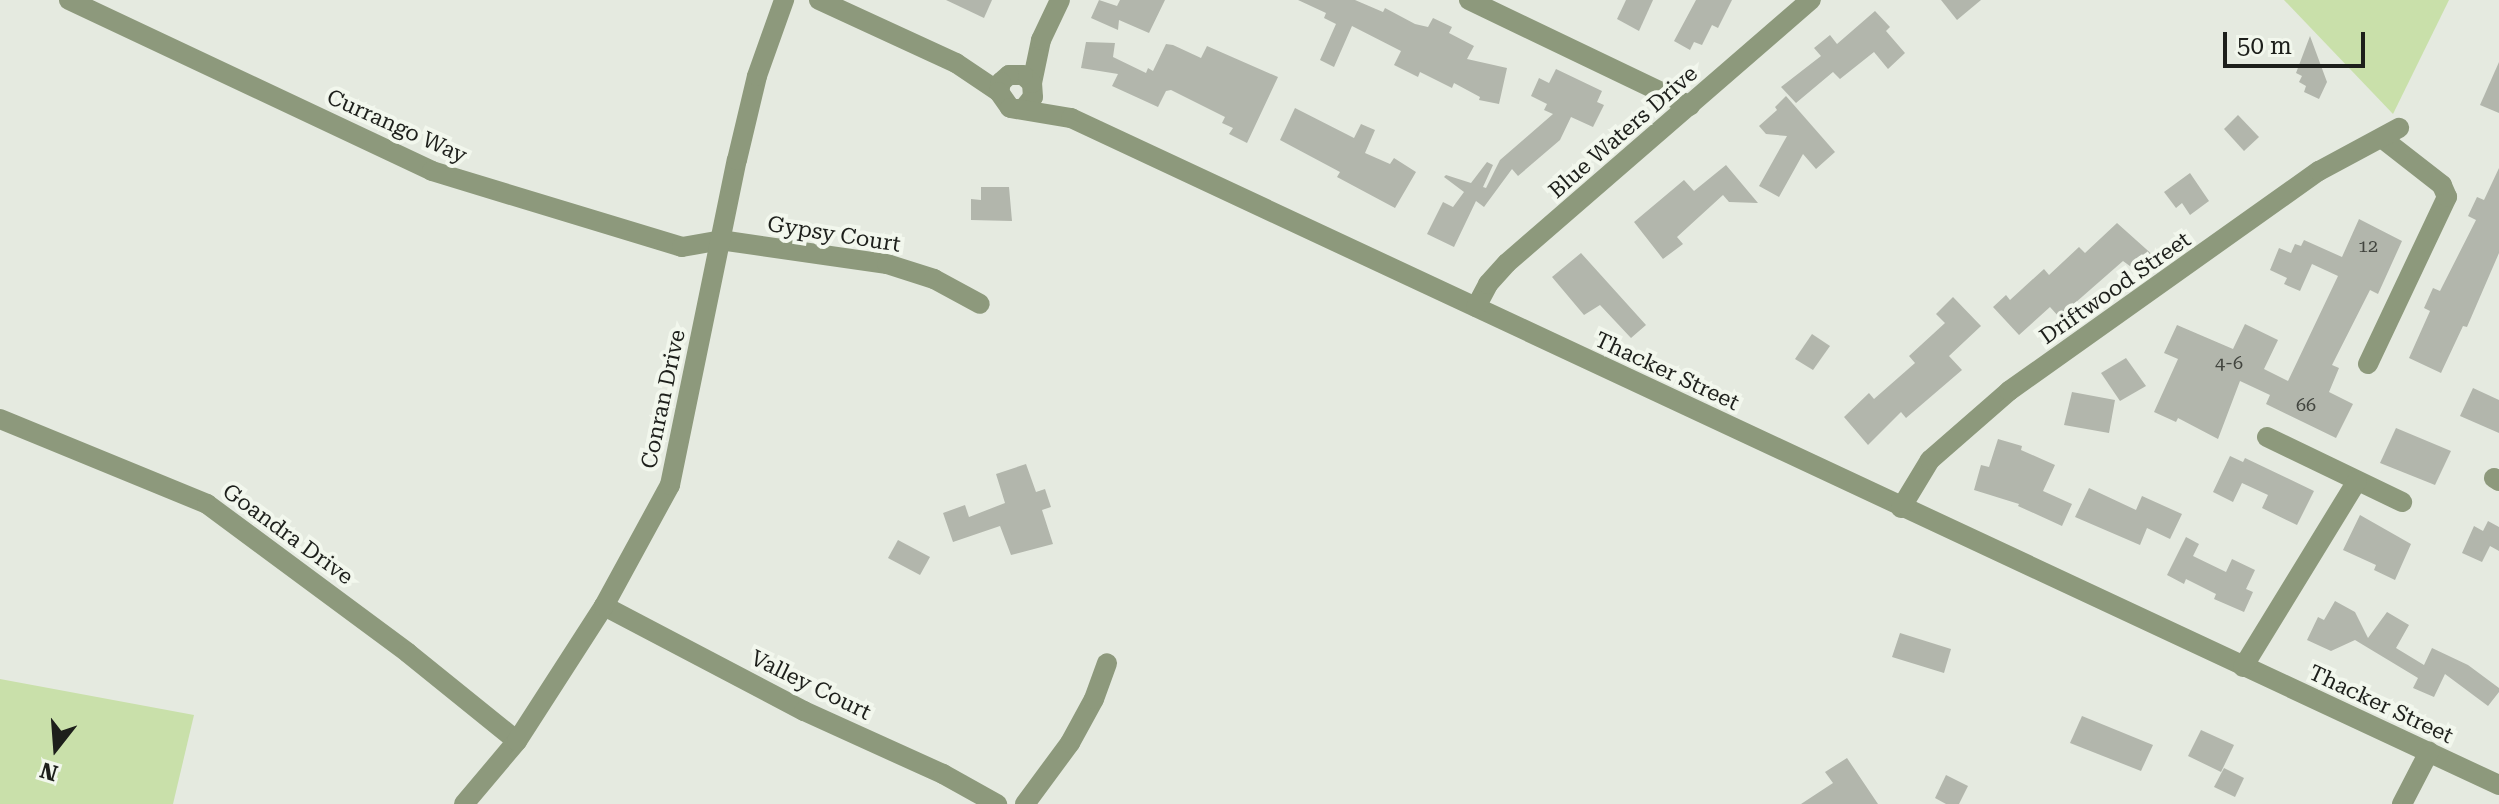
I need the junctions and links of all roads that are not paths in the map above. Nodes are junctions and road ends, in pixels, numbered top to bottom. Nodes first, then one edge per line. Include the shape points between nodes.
1 (69, 0) edge
2 (784, 0) edge
3 (819, 0) edge
4 (1060, 0) edge
5 (1469, 0) edge
6 (1811, 0) edge
7 (1041, 40) junction
8 (1006, 80) junction
9 (1033, 85) junction
10 (1690, 106) junction
11 (1024, 108) junction
12 (1071, 118) junction
13 (720, 240) junction
14 (980, 304) dead end
15 (1476, 307) junction
16 (2368, 364) dead end
17 (0, 419) edge
18 (2267, 437) dead end
19 (2357, 481) junction
20 (2402, 502) dead end
21 (1901, 508) junction
22 (604, 606) junction
23 (1107, 663) dead end
24 (2243, 667) junction
25 (517, 741) junction
26 (2429, 752) junction
27 (2499, 785) edge
28 (464, 804) edge
29 (997, 804) edge
30 (1025, 804) edge
31 (2402, 804) edge

1 - 13 street, Currango Way via 432,171 682,247
2 - 13 street, Conran Drive via 757,76
3 - 8 street via 956,63
4 - 7 street
5 - 10 street
6 - 10 street, Blue Waters Drive
7 - 8 street
7 - 9 street
8 - 9 street via 1023,75
8 - 11 street via 1010,108
9 - 11 street
9 - 12 street, Thacker Street
10 - 15 street, Blue Waters Drive via 1496,273
11 - 12 street, Thacker Street
12 - 15 street, Thacker Street
13 - 14 street, Gypsy Court via 887,264 934,279
13 - 22 street, Conran Drive via 670,485
15 - 21 street, Thacker Street
16 - 21 street, Driftwood Street via 2447,197 2442,185 2391,133 2319,171 2009,391 1930,460
17 - 25 street, Goandra Drive via 207,504
18 - 19 street
19 - 20 street
19 - 24 street
21 - 24 street, Thacker Street
22 - 25 street, Conran Drive
22 - 29 street, Valley Court
23 - 30 street via 1070,743
24 - 26 street, Thacker Street
25 - 28 street, Conran Drive
26 - 27 street, Thacker Street
26 - 31 street

